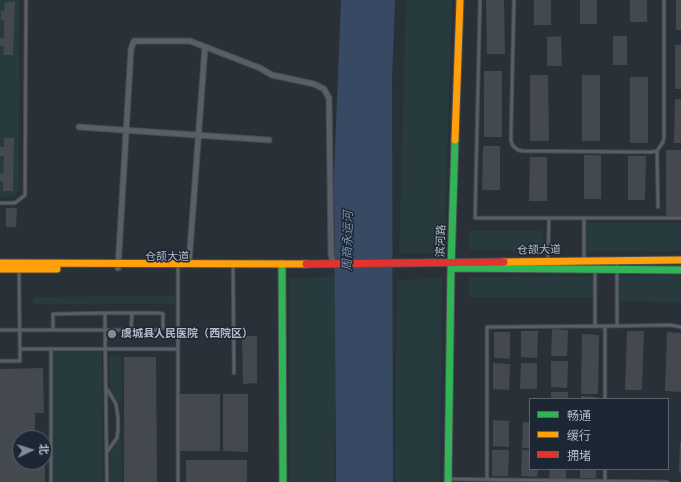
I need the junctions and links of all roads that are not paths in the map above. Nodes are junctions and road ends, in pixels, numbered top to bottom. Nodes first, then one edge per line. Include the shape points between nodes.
1 (26, 0) edge
2 (460, 0) edge
3 (480, 0) edge
4 (514, 0) edge
5 (664, 0) edge
6 (205, 47) junction
7 (79, 127) dead end
8 (126, 130) junction
9 (199, 136) junction
10 (269, 140) dead end
11 (657, 151) junction
12 (0, 203) edge
13 (658, 207) dead end
14 (548, 218) junction
15 (584, 218) junction
16 (681, 218) edge
17 (617, 260) junction
18 (681, 260) edge
19 (584, 261) junction
20 (595, 261) junction
21 (0, 263) edge
22 (189, 263) junction
23 (451, 265) junction
24 (548, 265) junction
25 (19, 266) junction
26 (118, 266) junction
27 (178, 266) junction
28 (233, 266) junction
29 (282, 266) junction
30 (333, 266) junction
31 (0, 269) edge
32 (584, 269) junction
33 (595, 269) junction
34 (617, 269) junction
35 (681, 270) edge
36 (105, 313) junction
37 (132, 313) junction
38 (595, 326) junction
39 (605, 326) junction
40 (617, 326) junction
41 (681, 327) edge
42 (0, 330) edge
43 (20, 330) junction
44 (53, 330) junction
45 (105, 330) junction
46 (132, 330) junction
47 (20, 349) junction
48 (51, 349) junction
49 (105, 349) junction
50 (178, 349) junction
51 (0, 361) edge
52 (234, 373) dead end
53 (106, 388) junction
54 (605, 398) edge
55 (106, 452) junction
56 (605, 470) edge
57 (487, 479) junction
58 (448, 480) edge
59 (497, 481) edge
60 (605, 481) junction
61 (51, 482) edge
62 (107, 482) edge
63 (178, 482) edge
64 (283, 482) edge
65 (667, 482) edge

1 - 12 lane via 25,195 15,203
2 - 23 main road, 滨河路
3 - 14 lane via 475,218
4 - 11 lane via 510,132 513,146 523,152
5 - 11 lane via 664,138
6 - 8 street via 190,41 134,41 131,49
6 - 9 street
6 - 30 street via 272,75 314,84 324,89 329,98
7 - 8 street
8 - 9 street
8 - 26 street
9 - 10 street
9 - 22 street
11 - 13 lane
14 - 15 lane
14 - 24 lane
15 - 16 lane
15 - 19 lane
17 - 18 main road, 仓颉大道
17 - 20 main road, 仓颉大道
17 - 34 lane
19 - 20 main road, 仓颉大道
19 - 24 main road, 仓颉大道
19 - 32 lane
20 - 33 lane
21 - 25 main road, 仓颉大道
22 - 27 main road, 仓颉大道
22 - 28 main road, 仓颉大道
23 - 24 main road, 仓颉大道
23 - 30 main road, 仓颉大道
23 - 58 main road, 滨河路
24 - 32 main road, 仓颉大道
25 - 26 main road, 仓颉大道
25 - 31 main road, 仓颉大道
25 - 43 lane
26 - 27 main road, 仓颉大道
27 - 28 main road, 仓颉大道
27 - 50 lane
28 - 29 main road, 仓颉大道
28 - 52 lane
29 - 30 main road, 仓颉大道
29 - 64 main road
32 - 33 main road, 仓颉大道
33 - 34 main road, 仓颉大道
33 - 38 lane
34 - 35 main road, 仓颉大道
34 - 40 lane
36 - 37 lane
36 - 44 lane via 53,314
36 - 45 lane
37 - 46 lane
37 - 46 lane via 163,314 163,328
38 - 39 lane
38 - 57 lane via 487,327
39 - 40 lane
39 - 54 lane
40 - 41 lane
42 - 43 lane
43 - 44 lane
43 - 47 lane
44 - 45 lane
45 - 46 lane
45 - 49 lane
47 - 48 lane
47 - 51 lane via 20,361
48 - 49 lane
48 - 61 lane
49 - 50 lane
49 - 53 lane
50 - 63 lane
53 - 55 lane
53 - 55 lane via 116,404 118,430 117,438
55 - 62 lane
56 - 60 lane
57 - 58 lane
57 - 59 lane
59 - 60 lane
60 - 65 lane

